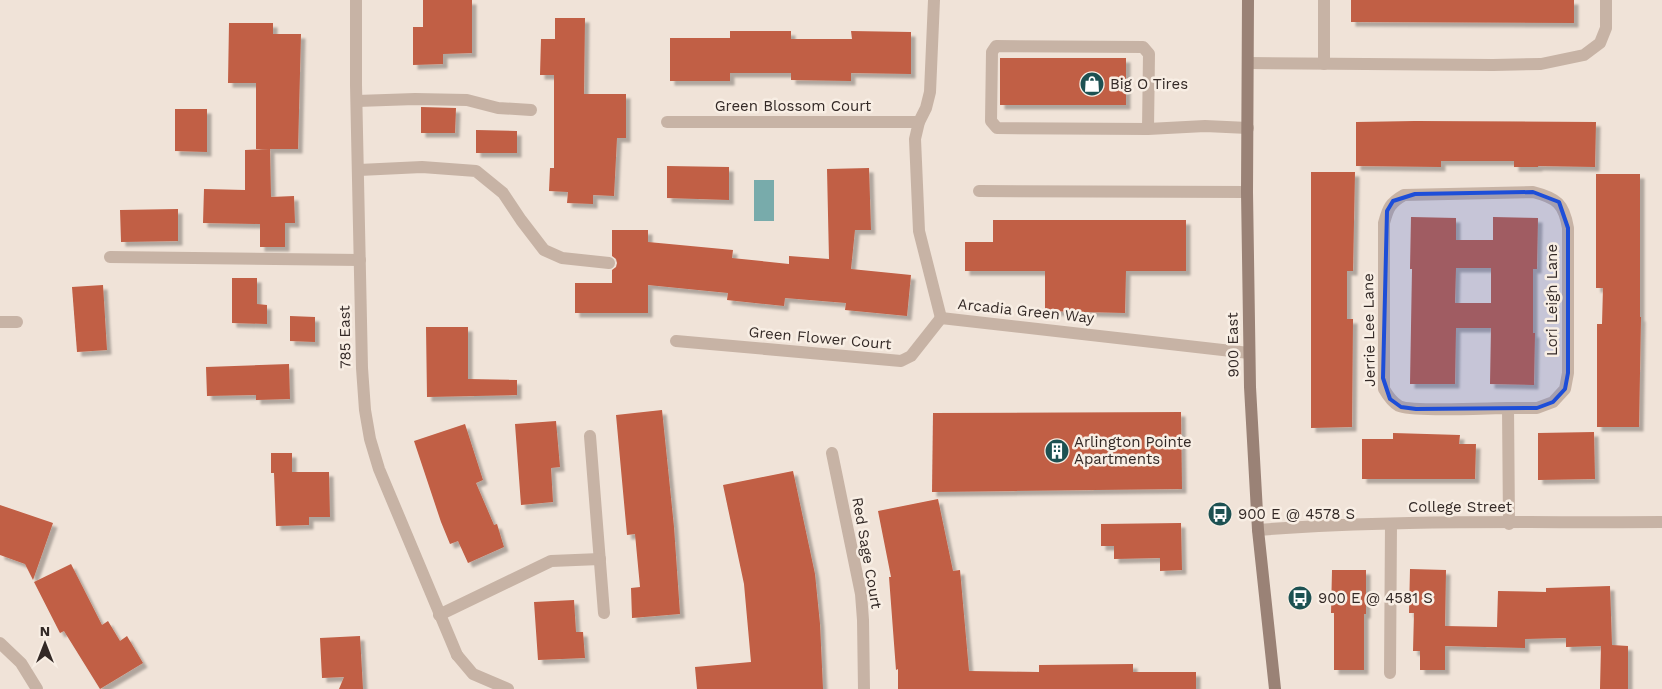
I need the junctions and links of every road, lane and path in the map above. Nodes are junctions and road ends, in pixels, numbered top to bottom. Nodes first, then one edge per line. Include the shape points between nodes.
1 (356, 0) edge
2 (934, 0) edge
3 (1248, 0) edge
4 (1324, 0) edge
5 (1606, 0) edge
6 (1248, 63) junction
7 (1324, 64) junction
8 (357, 101) junction
9 (531, 110) dead end
10 (667, 122) dead end
11 (919, 122) junction
12 (1248, 128) junction
13 (1148, 129) junction
14 (359, 170) junction
15 (979, 191) dead end
16 (1247, 192) junction
17 (1393, 201) joint
18 (110, 258) dead end
19 (360, 260) junction
20 (609, 263) dead end
21 (941, 318) junction
22 (0, 322) edge
23 (17, 322) dead end
24 (676, 341) dead end
25 (1249, 353) junction
26 (1508, 408) junction
27 (590, 436) dead end
28 (832, 453) dead end
29 (1662, 522) edge
30 (1391, 524) junction
31 (1509, 524) junction
32 (1258, 530) junction
33 (600, 559) junction
34 (604, 613) dead end
35 (439, 615) junction
36 (0, 643) edge
37 (1390, 673) dead end
38 (37, 689) edge
39 (508, 689) edge
40 (864, 689) edge
41 (1275, 689) edge

1 - 8 street, 785 East
2 - 11 street, Arcadia Green Way via 930,92
3 - 6 main road, 900 East
4 - 7 street
5 - 7 street via 1606,28 1600,43 1584,55 1541,64 1493,66
6 - 7 street
6 - 12 main road, 900 East
8 - 9 street via 467,100 498,108
8 - 14 street, 785 East
10 - 11 street, Green Blossom Court
11 - 21 street, Arcadia Green Way via 915,139 919,231
12 - 13 street
12 - 16 main road, 900 East
13 - 13 street via 997,128 991,121 992,52 996,46 1143,47 1148,54
14 - 19 street, 785 East
14 - 20 street via 422,167 476,171 503,193 544,250 562,258
15 - 16 street
16 - 25 main road, 900 East
17 - 26 street, Jerrie Lee Lane via 1384,223 1384,388 1401,407
17 - 26 street, Lori Leigh Lane via 1404,195 1416,194 1533,192 1559,202 1566,214 1568,372 1565,389 1553,402 1537,408
18 - 19 street
19 - 35 street, 785 East via 362,368 370,439
21 - 24 street, Green Flower Court via 911,356 901,361
21 - 25 street, Arcadia Green Way
22 - 23 street
25 - 32 main road, 900 East
26 - 31 street
27 - 33 street
28 - 40 street, Red Sage Court via 861,594
29 - 31 street, College Street
30 - 31 street, College Street
30 - 32 street, College Street
30 - 37 street
32 - 41 main road, 900 East
33 - 34 street
33 - 35 street via 551,561
35 - 39 street, 785 East via 457,655 473,674
36 - 38 street via 21,663

